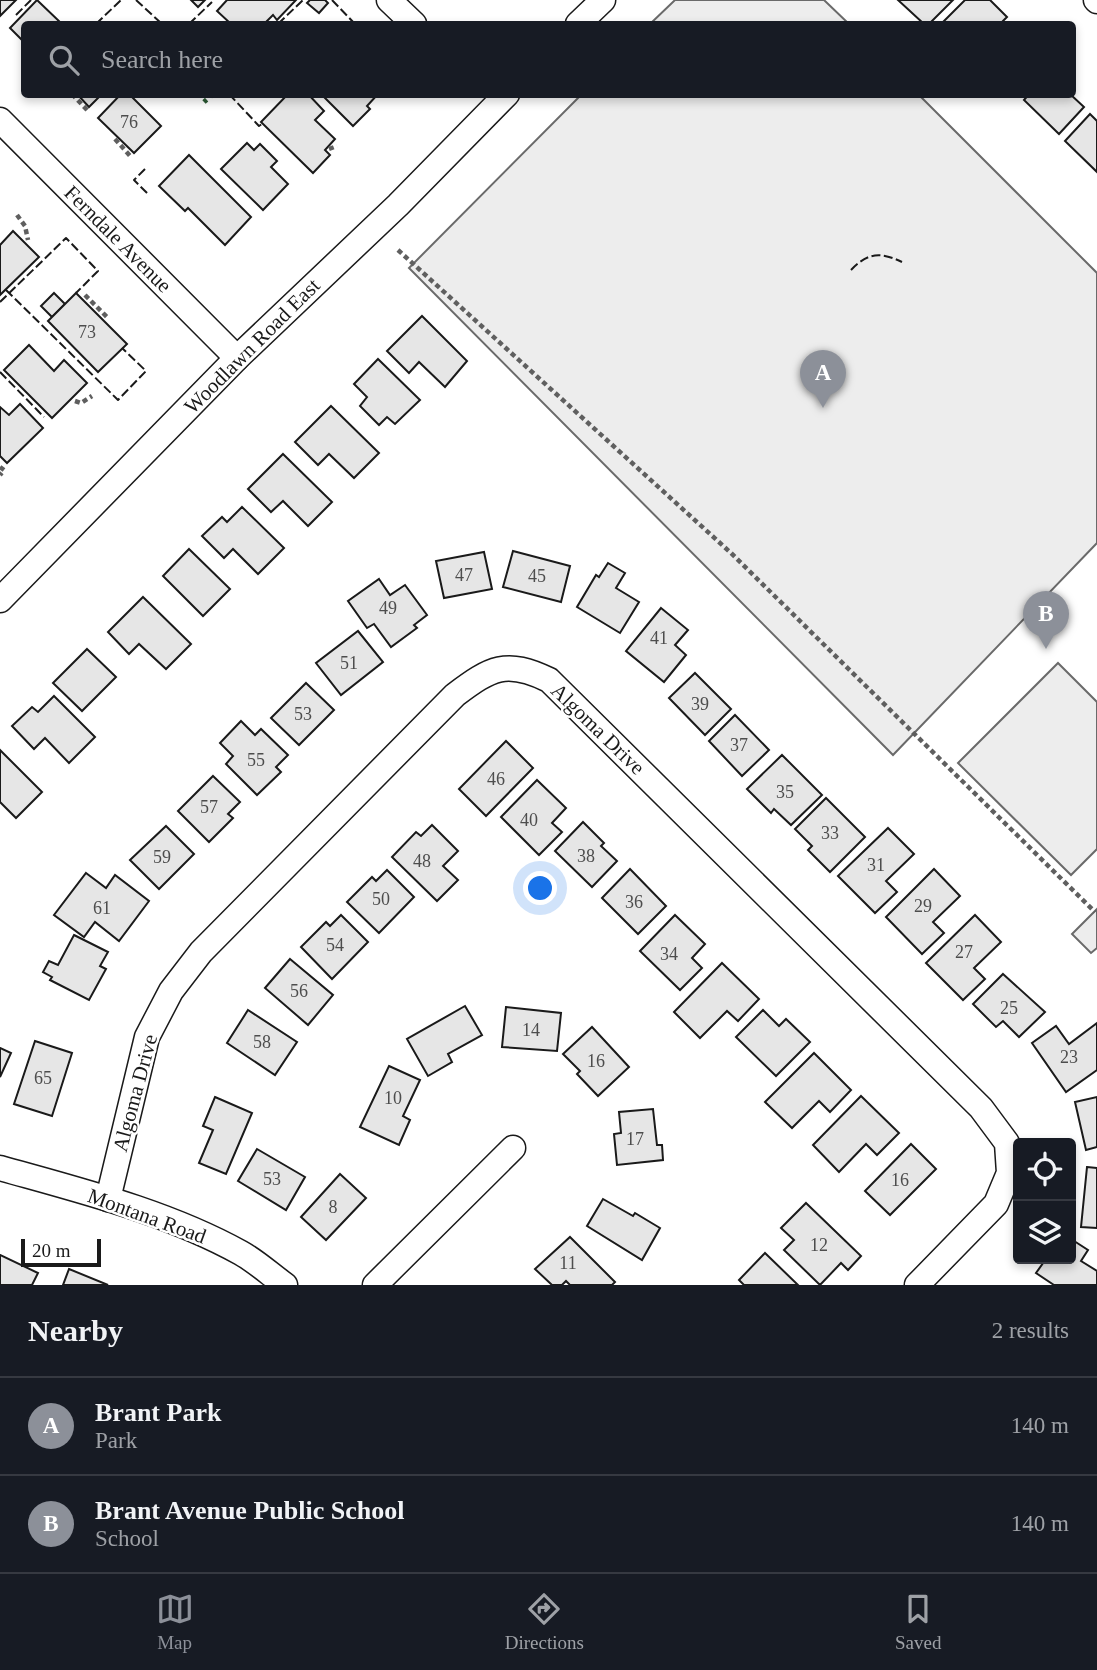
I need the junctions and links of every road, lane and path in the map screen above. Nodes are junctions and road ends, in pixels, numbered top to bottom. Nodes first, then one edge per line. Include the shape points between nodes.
1 (389, 0) edge
2 (603, 0) edge
3 (411, 21) edge
4 (581, 21) edge
5 (76, 98) edge
6 (495, 98) edge
7 (89, 111) dead end
8 (0, 120) edge
9 (115, 139) dead end
10 (337, 146) dead end
11 (329, 149) dead end
12 (132, 158) dead end
13 (17, 215) dead end
14 (27, 240) dead end
15 (398, 250) dead end
16 (85, 295) dead end
17 (107, 317) dead end
18 (237, 358) junction
19 (92, 396) dead end
20 (75, 401) dead end
21 (0, 467) edge
22 (0, 475) edge
23 (0, 600) edge
24 (1095, 912) dead end
25 (513, 1148) dead end
26 (0, 1168) edge
27 (108, 1199) junction
28 (285, 1285) edge
29 (376, 1285) edge
30 (917, 1285) edge

1 - 3 street
2 - 4 street
5 - 7 path
6 - 18 street, Woodlawn Road East via 405,197
8 - 18 street, Ferndale Avenue
9 - 12 path
10 - 11 path
13 - 14 path
15 - 24 path via 731,553
16 - 17 path
18 - 23 street, Woodlawn Road East
19 - 20 path via 81,403
21 - 22 path via 4,470
25 - 29 street
26 - 27 street, Montana Road
27 - 28 street, Montana Road via 189,1227 244,1255
27 - 30 street, Algoma Drive via 146,1037 201,951 455,695 482,675 508,667 527,669 549,680 981,1108 1007,1143 1009,1173 996,1205

